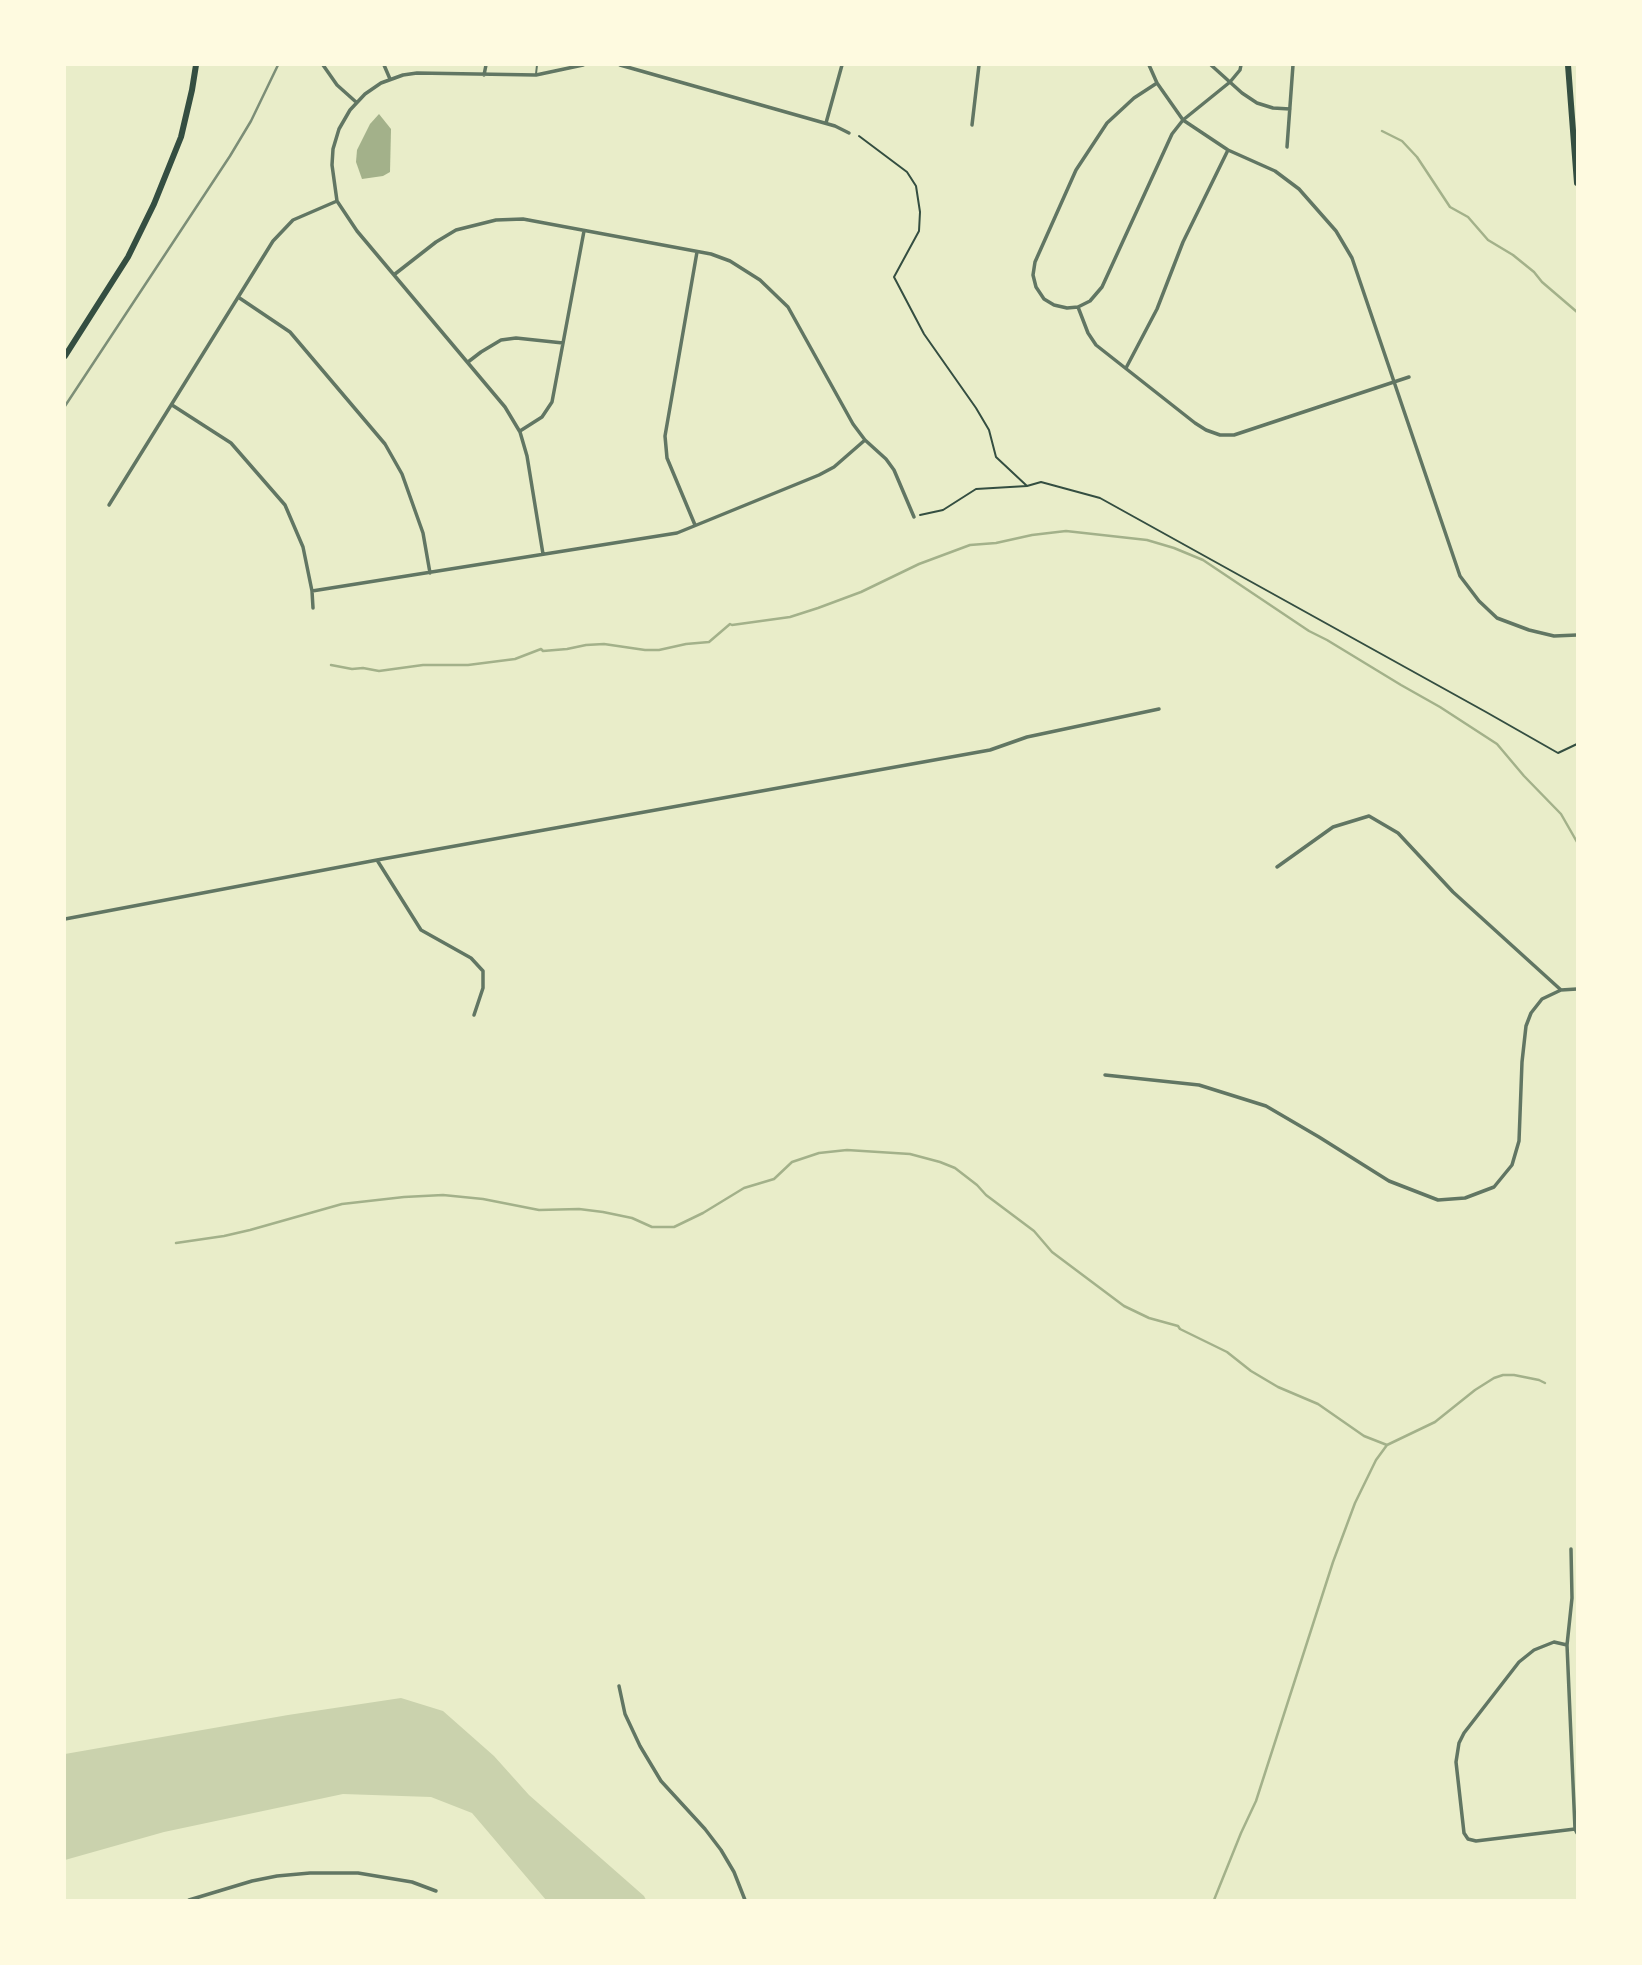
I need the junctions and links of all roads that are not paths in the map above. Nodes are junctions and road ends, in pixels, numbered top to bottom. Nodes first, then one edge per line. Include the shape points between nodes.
1 (195, 65) edge
2 (323, 65) edge
3 (384, 65) edge
4 (486, 65) edge
5 (537, 65) edge
6 (583, 65) edge
7 (620, 65) edge
8 (842, 65) edge
9 (979, 65) edge
10 (1149, 65) edge
11 (1211, 65) edge
12 (1241, 65) edge
13 (1293, 65) edge
14 (1569, 67) edge
15 (484, 75) junction
16 (536, 75) junction
17 (390, 79) junction
18 (1230, 82) junction
19 (1157, 83) junction
20 (357, 102) junction
21 (1290, 109) junction
22 (1183, 120) junction
23 (826, 123) junction
24 (972, 125) dead end
25 (849, 133) dead end
26 (1287, 147) dead end
27 (1228, 150) junction
28 (1577, 183) edge
29 (337, 201) junction
30 (584, 231) junction
31 (697, 252) junction
32 (394, 275) junction
33 (238, 298) junction
34 (1078, 307) junction
35 (564, 343) junction
36 (65, 356) edge
37 (467, 362) junction
38 (1126, 369) junction
39 (1409, 377) dead end
40 (1394, 382) junction
41 (171, 405) junction
42 (520, 432) junction
43 (865, 440) junction
44 (109, 505) dead end
45 (914, 517) road end
46 (695, 526) junction
47 (543, 554) junction
48 (430, 573) junction
49 (312, 591) junction
50 (313, 608) dead end
51 (1577, 635) edge
52 (1159, 709) dead end
53 (377, 860) junction
54 (1277, 867) dead end
55 (65, 919) edge
56 (1577, 989) edge
57 (1561, 990) junction
58 (474, 1015) dead end
59 (1105, 1075) dead end
60 (1571, 1549) dead end
61 (1567, 1645) junction
62 (620, 1686) dead end
63 (1576, 1831) edge
64 (436, 1891) dead end
65 (189, 1900) edge
66 (745, 1900) edge

1 - 36 main road via 181,137 154,204 128,257
2 - 20 street
3 - 17 street
4 - 15 street
5 - 16 lane
6 - 16 street
7 - 23 street
8 - 23 street
9 - 24 street
10 - 19 street
11 - 18 street
12 - 18 street
13 - 21 street
14 - 28 main road
15 - 16 street
15 - 17 street via 417,73
17 - 20 street
18 - 21 street via 1257,103
18 - 22 street
19 - 22 street
19 - 34 street via 1107,123 1091,145 1035,262 1033,275 1044,299 1054,305
20 - 29 street via 339,129 334,149
21 - 26 street
22 - 27 street
22 - 34 street via 1172,134 1102,287
23 - 25 street
27 - 38 street
27 - 40 street via 1275,171 1336,231 1352,258
29 - 32 street
29 - 33 street via 293,220 273,241
30 - 31 street
30 - 32 street via 523,219 496,220 456,230
30 - 35 street
31 - 43 street via 744,268 788,307
31 - 46 street via 665,436 667,458
32 - 37 street
33 - 41 street
33 - 48 street via 290,332 385,444 402,474 423,533
34 - 38 street via 1096,345
35 - 37 street via 501,340
35 - 42 street via 552,402 542,417
37 - 42 street
38 - 40 street via 1195,423 1220,435 1234,435
39 - 40 street
40 - 51 street via 1460,576 1497,618 1529,631
41 - 44 street
41 - 49 street via 231,443 285,505 303,547
42 - 47 street
43 - 45 street via 894,470
43 - 46 street via 819,475
46 - 47 street via 677,533
47 - 48 street
48 - 49 street
49 - 50 street
52 - 53 street via 1027,737 990,750
53 - 55 street
53 - 58 street via 421,930 471,958 483,971
54 - 57 street via 1333,827 1369,816 1398,833 1446,885
56 - 57 street
57 - 59 street via 1542,999 1526,1026 1519,1141 1512,1165 1494,1187 1465,1198 1438,1200 1389,1181 1266,1107 1199,1085
60 - 61 street
61 - 63 street
61 - 63 street via 1545,1645 1519,1662 1464,1732 1456,1762 1468,1839
62 - 66 street via 625,1714 640,1746 661,1781 722,1850
64 - 65 street via 358,1873 310,1872 252,1881

